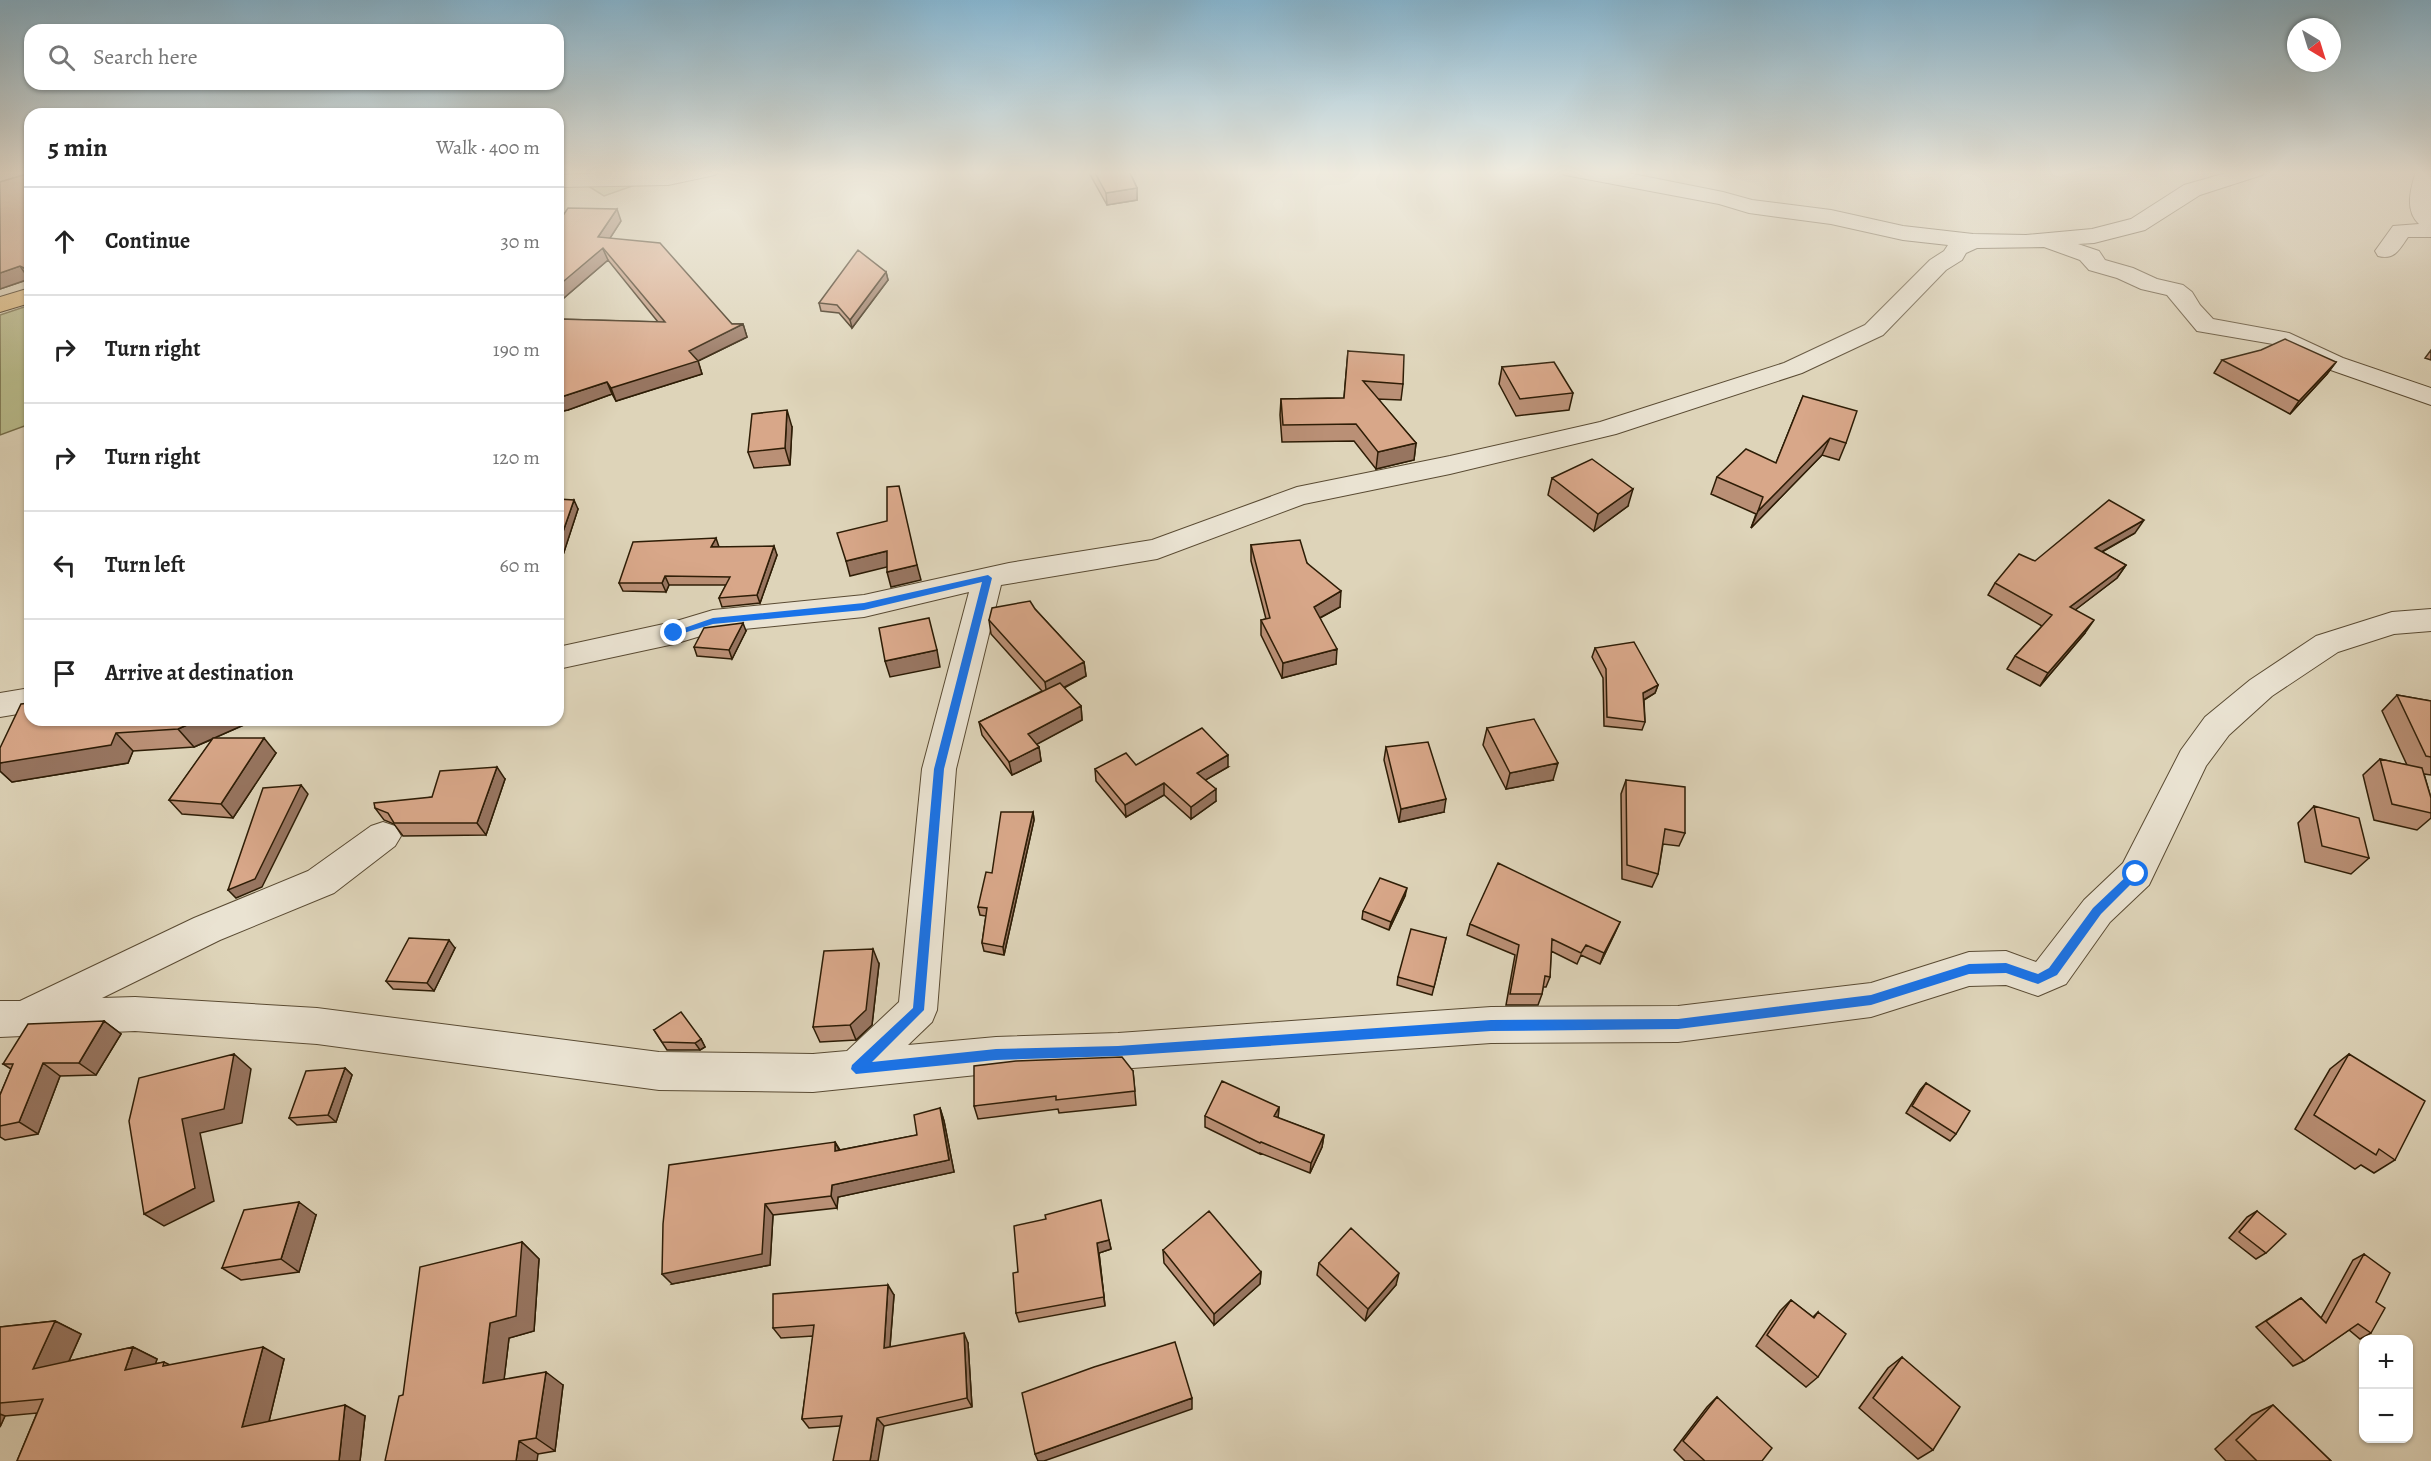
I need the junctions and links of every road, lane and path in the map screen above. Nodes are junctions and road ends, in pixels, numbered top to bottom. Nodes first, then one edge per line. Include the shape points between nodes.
1 (1957, 239) edge
2 (2063, 239) edge
3 (2395, 239) edge
4 (1973, 241) junction
5 (2045, 241) junction
6 (2386, 251) dead end
7 (24, 297) edge
8 (0, 305) edge
9 (2431, 397) edge
10 (988, 578) junction
11 (2431, 620) edge
12 (564, 657) edge
13 (24, 701) edge
14 (0, 705) edge
15 (382, 836) dead end
16 (11, 1019) edge
17 (856, 1069) junction

1 - 4 street
2 - 5 street
3 - 6 street
4 - 5 street
4 - 10 street via 1956,249 1954,255 1938,265 1874,330 1793,368 1607,428 1298,496 1156,549
5 - 9 street via 2091,256 2097,265 2175,290 2206,326 2280,338 2334,363
7 - 8 main road
10 - 12 street via 864,606 713,621
10 - 17 street via 939,769 918,1010
11 - 17 street via 2392,622 2327,644 2261,688 2217,726 2193,759 2136,874 2097,911 2053,972 2038,979 2006,968 1969,969 1871,1000 1678,1024 1491,1025 1118,1051 996,1055
13 - 14 street
15 - 16 street via 321,882 207,929
16 - 17 street via 135,1014 317,1026 659,1071 813,1073

